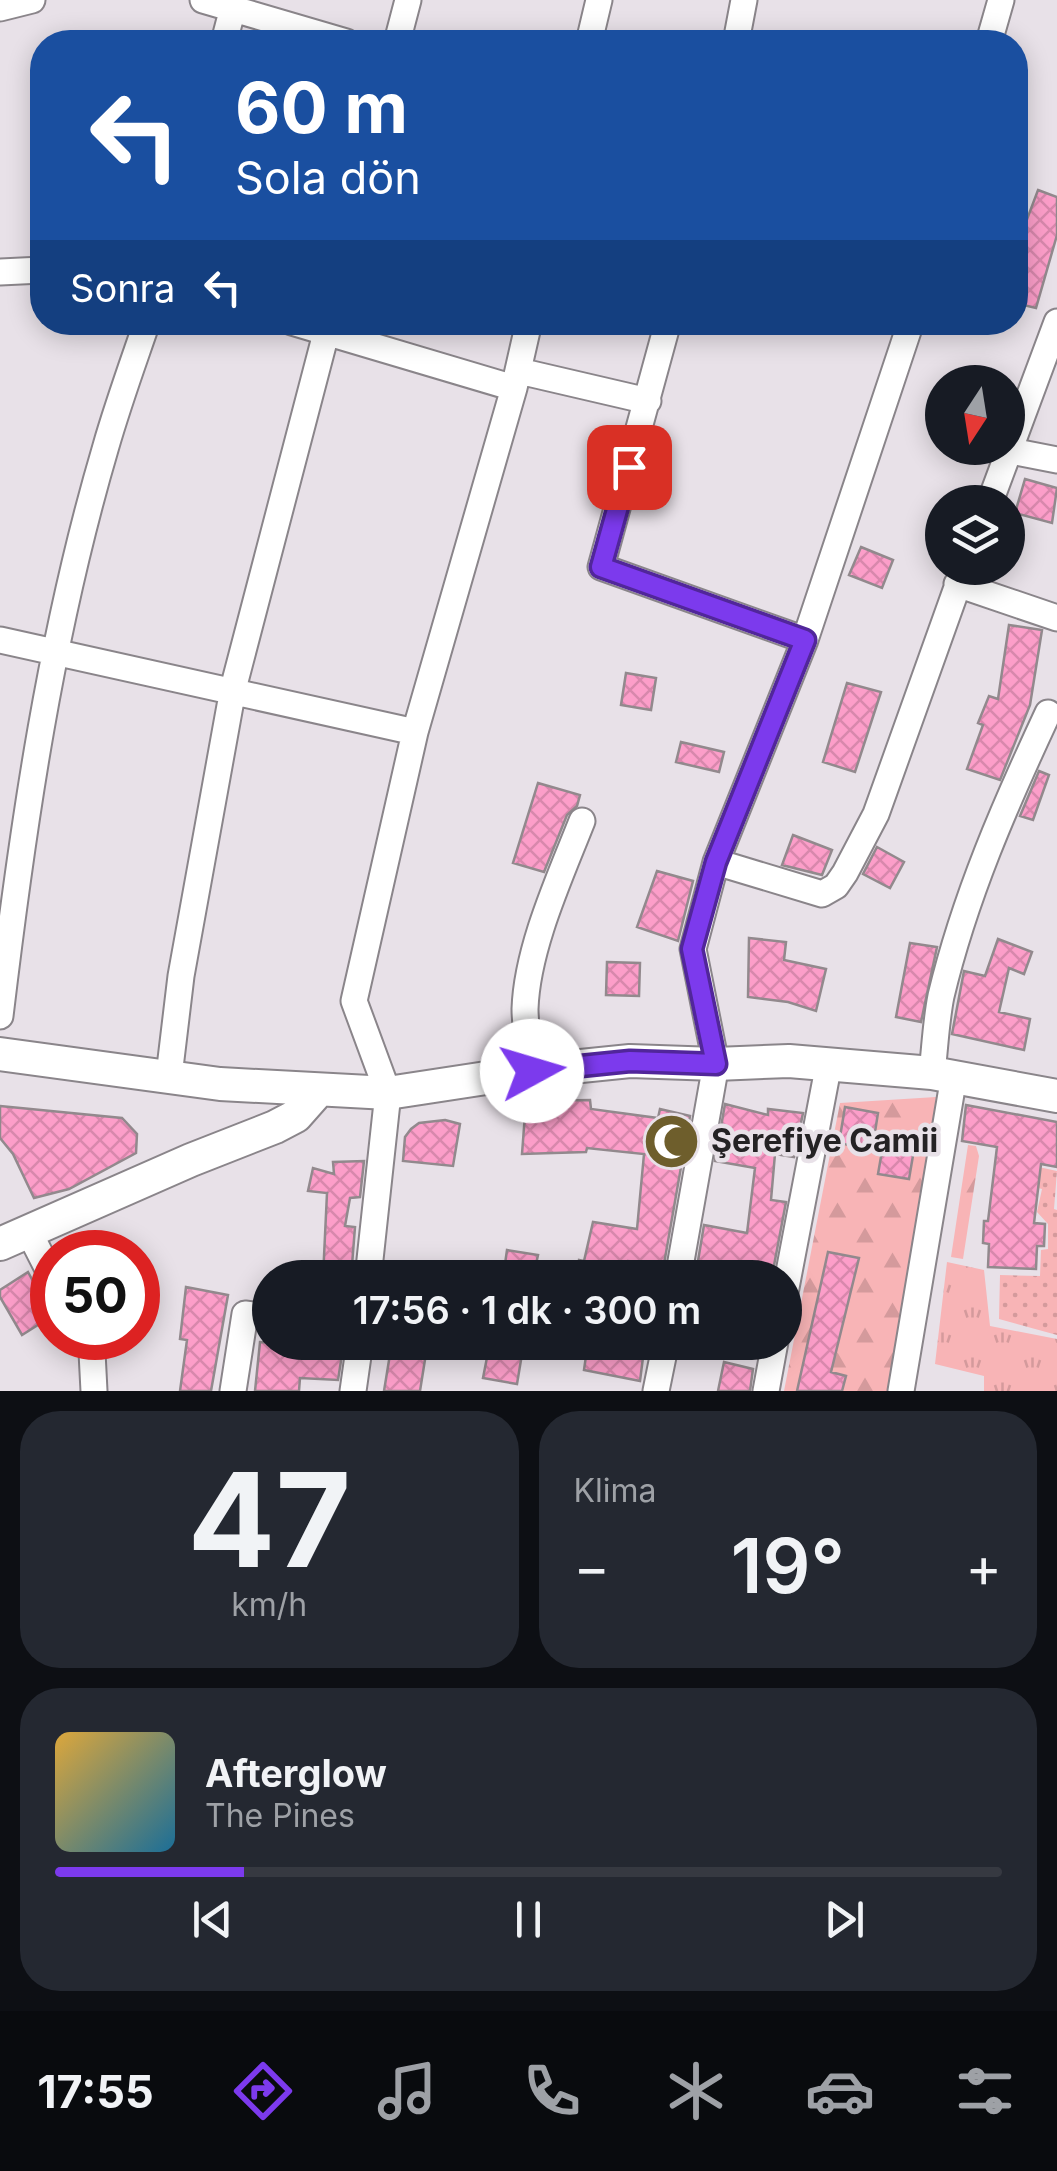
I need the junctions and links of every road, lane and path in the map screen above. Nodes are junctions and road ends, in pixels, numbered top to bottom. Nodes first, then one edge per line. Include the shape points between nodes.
1 (32, 0) edge
2 (202, 0) edge
3 (408, 0) edge
4 (599, 0) edge
5 (744, 0) edge
6 (1001, 0) edge
7 (234, 4) edge
8 (0, 8) edge
9 (227, 30) edge
10 (311, 30) edge
11 (400, 30) edge
12 (591, 30) edge
13 (738, 30) edge
14 (992, 30) edge
15 (30, 271) edge
16 (0, 272) edge
17 (1057, 322) edge
18 (143, 335) edge
19 (326, 335) edge
20 (357, 335) edge
21 (526, 335) edge
22 (665, 335) edge
23 (908, 335) edge
24 (517, 379) junction
25 (648, 401) junction
26 (1025, 412) edge
27 (1025, 454) edge
28 (1057, 460) edge
29 (958, 585) edge
30 (982, 585) edge
31 (1057, 618) edge
32 (0, 640) edge
33 (805, 640) junction
34 (54, 653) junction
35 (233, 689) junction
36 (1048, 713) dead end
37 (415, 732) junction
38 (582, 822) dead end
39 (10, 841) edge
40 (716, 862) junction
41 (0, 1016) edge
42 (0, 1054) edge
43 (829, 1063) junction
44 (716, 1064) junction
45 (532, 1071) junction
46 (943, 1075) junction
47 (169, 1076) junction
48 (318, 1090) junction
49 (388, 1093) junction
50 (1057, 1096) edge
51 (14, 1237) edge
52 (370, 1260) edge
53 (681, 1260) edge
54 (791, 1260) edge
55 (252, 1315) edge
56 (92, 1360) edge
57 (357, 1360) edge
58 (662, 1360) edge
59 (772, 1360) edge
60 (94, 1391) edge
61 (232, 1391) edge
62 (353, 1391) edge
63 (656, 1391) edge
64 (766, 1391) edge
65 (901, 1391) edge

1 - 8 street
2 - 7 street
3 - 11 street
4 - 12 street
5 - 13 street
6 - 14 street
7 - 9 street
7 - 10 street
15 - 16 street
17 - 26 street
18 - 34 street via 106,445
19 - 35 street
20 - 24 street
21 - 24 street
22 - 25 street
23 - 33 street
24 - 25 street
24 - 37 street
25 - 33 street via 601,567
27 - 28 street
29 - 40 street via 876,814 836,886 822,894
30 - 31 street
32 - 34 street
33 - 40 street
34 - 35 street
34 - 39 street
35 - 37 street
35 - 47 street
36 - 46 street via 968,898 940,1000
37 - 49 street via 354,1001
38 - 45 street via 532,969 525,1009
39 - 41 street
40 - 44 street via 692,949
42 - 47 main road
43 - 44 main road
43 - 46 main road
43 - 54 street
44 - 45 main road via 630,1061
44 - 53 street
45 - 49 main road
46 - 50 main road
46 - 65 street
47 - 48 main road
48 - 49 main road
48 - 51 main road via 275,1128
49 - 52 street
55 - 61 street via 245,1314
56 - 60 street
57 - 62 street
58 - 63 street
59 - 64 street

